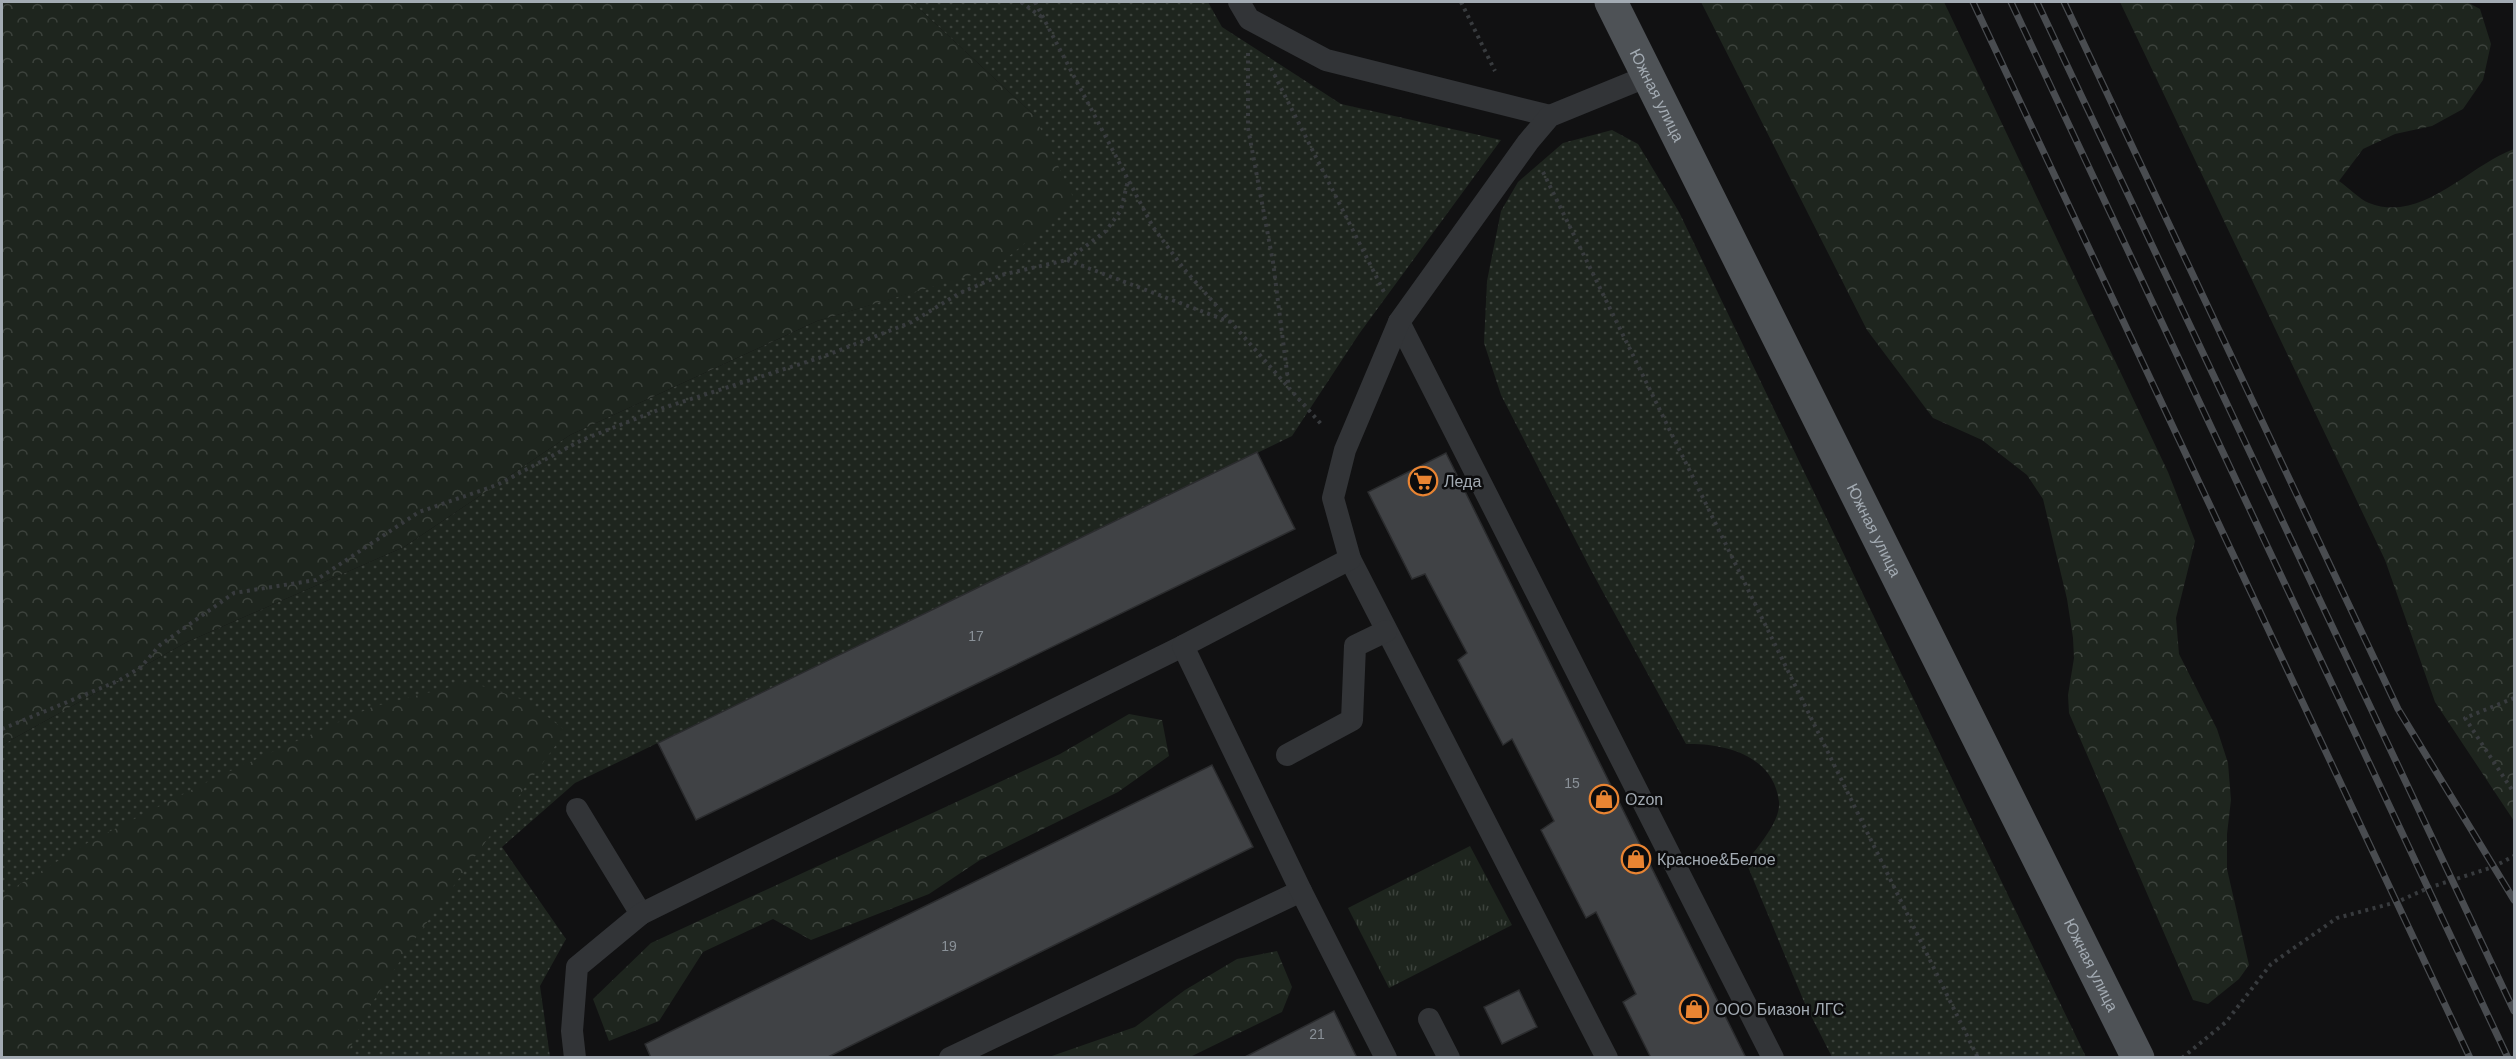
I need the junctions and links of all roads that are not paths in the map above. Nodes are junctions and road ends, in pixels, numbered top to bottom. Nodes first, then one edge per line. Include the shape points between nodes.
1 (1611, 2) edge
2 (1244, 10) edge
3 (1648, 76) junction
4 (1550, 116) junction
5 (1399, 322) junction
6 (1350, 559) junction
7 (1386, 631) junction
8 (1183, 646) junction
9 (1287, 754) dead end
10 (577, 809) dead end
11 (1301, 891) junction
12 (641, 914) junction
13 (1429, 1019) dead end
14 (575, 1058) edge
15 (950, 1058) edge
16 (1386, 1058) edge
17 (1449, 1058) edge
18 (1607, 1058) edge
19 (1773, 1058) edge
20 (2138, 1058) edge

1 - 3 main road, Южная улица
2 - 4 lane via 1326,60
3 - 4 lane
3 - 20 main road, Южная улица
4 - 5 lane
5 - 6 lane via 1344,450 1333,498
5 - 19 lane
6 - 7 lane
6 - 8 lane
7 - 9 lane via 1355,646 1352,720
7 - 18 lane
8 - 11 lane
8 - 12 lane
10 - 12 lane
11 - 15 lane
11 - 16 lane
12 - 14 lane via 577,968 572,1031
13 - 17 lane

